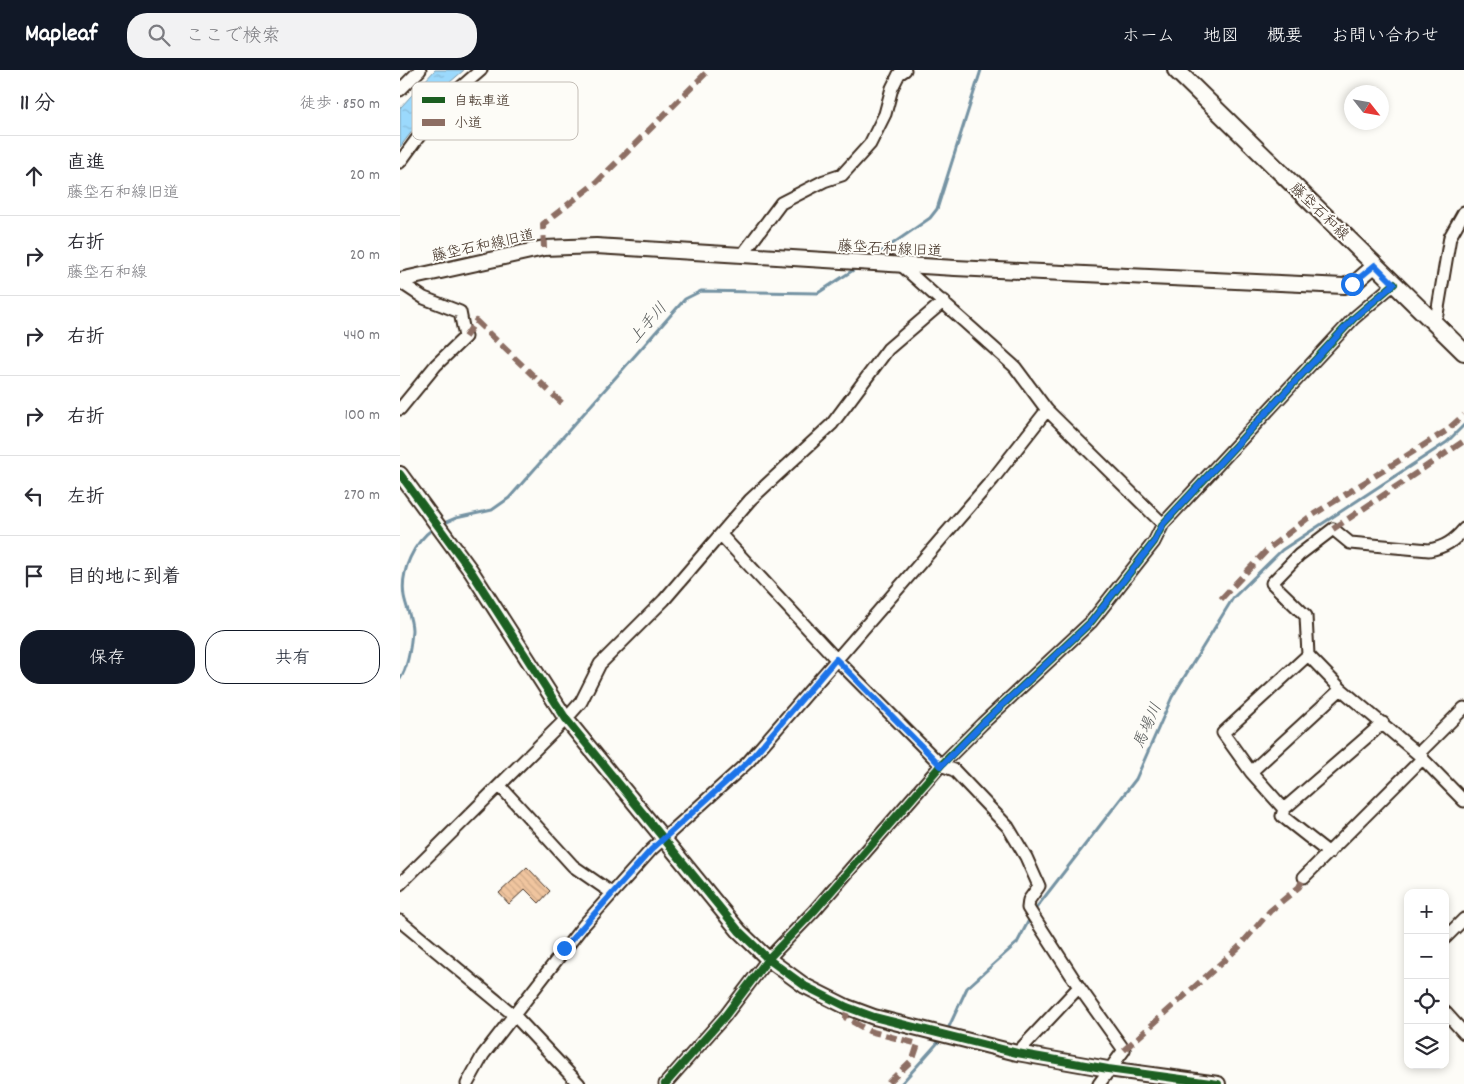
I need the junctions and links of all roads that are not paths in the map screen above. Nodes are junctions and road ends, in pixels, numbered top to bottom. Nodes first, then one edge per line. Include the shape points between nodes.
1 (420, 70) edge
2 (481, 70) edge
3 (905, 70) edge
4 (1176, 70) edge
5 (467, 82) edge
6 (400, 90) edge
7 (416, 140) edge
8 (400, 162) edge
9 (1464, 212) edge
10 (742, 255) junction
11 (901, 265) junction
12 (1375, 265) junction
13 (400, 281) edge
14 (1394, 284) junction
15 (944, 301) junction
16 (1431, 320) junction
17 (1464, 352) edge
18 (400, 409) edge
19 (1047, 410) junction
20 (400, 474) edge
21 (1163, 524) junction
22 (1464, 529) edge
23 (721, 535) junction
24 (1308, 655) junction
25 (836, 659) junction
26 (1340, 689) junction
27 (1464, 708) edge
28 (566, 719) junction
29 (1383, 723) junction
30 (1420, 756) junction
31 (941, 766) junction
32 (1251, 772) junction
33 (500, 786) junction
34 (1464, 801) edge
35 (1284, 809) junction
36 (664, 839) junction
37 (1329, 852) junction
38 (1304, 877) dead end
39 (400, 884) edge
40 (612, 893) junction
41 (1464, 919) edge
42 (400, 921) edge
43 (1449, 934) edge
44 (768, 959) junction
45 (1079, 987) junction
46 (515, 1016) junction
47 (1449, 1016) edge
48 (1464, 1033) edge
49 (1017, 1053) junction
50 (1108, 1069) junction
51 (467, 1084) edge
52 (579, 1084) edge
53 (665, 1084) edge
54 (1099, 1084) edge
55 (1218, 1084) edge

1 - 6 street
2 - 5 street
3 - 10 street via 898,74 885,114 870,144 842,175 781,203
4 - 12 main road, 藤垈石和線
7 - 8 street
9 - 16 street via 1450,237 1437,314
10 - 11 street, 藤垈石和線旧道
10 - 13 street, 藤垈石和線旧道 via 596,246 544,248
11 - 12 street, 藤垈石和線旧道 via 1344,286 1357,281
11 - 15 street
12 - 14 main road, 藤垈石和線
13 - 18 street via 424,298 460,312 465,337 436,365
14 - 16 main road, 藤垈石和線
14 - 21 street via 1354,318
15 - 19 street via 1015,367
15 - 23 street via 888,349 832,424 750,500
16 - 17 main road, 藤垈石和線
19 - 21 street
19 - 25 street via 993,479
20 - 28 street via 439,526
21 - 31 street via 1154,542 1091,622
22 - 24 street via 1442,548 1429,550 1350,543 1333,529 1299,556 1272,583 1306,616
23 - 25 street
23 - 28 street via 664,600 600,664 581,702
24 - 26 street
24 - 32 street via 1223,733
25 - 31 street
25 - 36 street via 748,762
26 - 29 street
26 - 32 street
27 - 30 street
28 - 33 street
28 - 36 street
29 - 30 street
29 - 35 street
30 - 34 street
30 - 37 street
31 - 44 street
31 - 45 street via 954,770 1008,827 1039,886 1029,900 1028,908
32 - 35 street
33 - 39 street
33 - 40 street via 573,866
35 - 37 street via 1282,816
36 - 40 street
36 - 44 street via 739,931
37 - 38 street
40 - 46 street via 564,948
41 - 43 street
42 - 46 street
44 - 49 street via 805,986 846,1007 934,1034
44 - 53 street via 725,1016
45 - 49 street
45 - 50 street via 1124,1050
46 - 51 street via 483,1055
46 - 52 street
47 - 48 street
49 - 50 street
50 - 54 street
50 - 55 street

